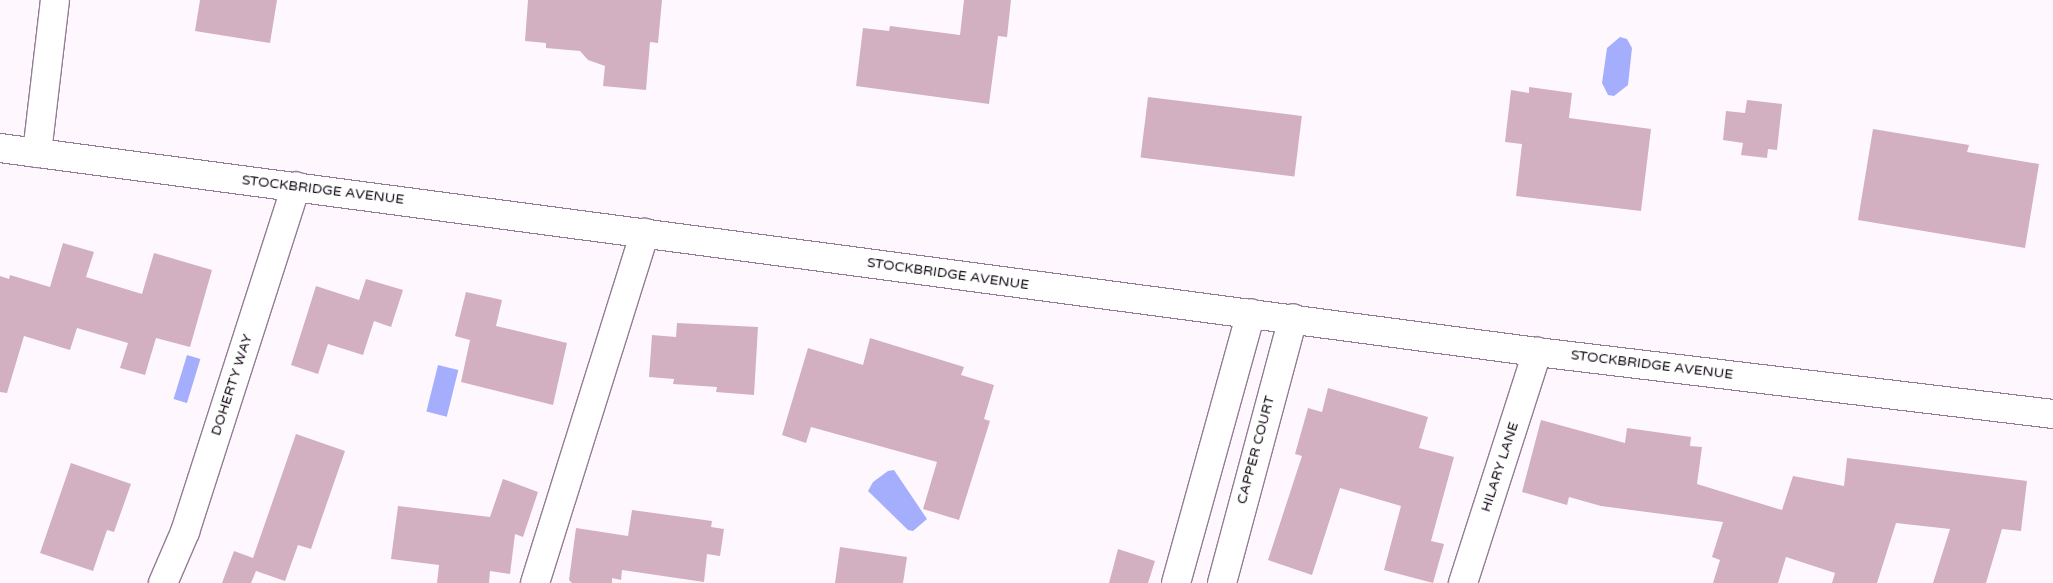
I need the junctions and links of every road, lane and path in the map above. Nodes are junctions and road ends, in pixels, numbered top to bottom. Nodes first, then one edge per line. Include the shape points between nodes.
1 (55, 0) edge
2 (0, 148) edge
3 (37, 153) junction
4 (296, 186) junction
5 (645, 233) junction
6 (1251, 313) junction
7 (1292, 318) junction
8 (1537, 352) junction
9 (2053, 414) edge
10 (163, 583) edge
11 (535, 583) edge
12 (1176, 583) edge
13 (1222, 583) edge
14 (1463, 583) edge

1 - 3 street
2 - 3 street, STOCKBRIDGE AVENUE
3 - 4 street, STOCKBRIDGE AVENUE
4 - 5 street, STOCKBRIDGE AVENUE
4 - 10 street, DOHERTY WAY via 184,532
5 - 6 street, STOCKBRIDGE AVENUE
5 - 11 street
6 - 7 street, STOCKBRIDGE AVENUE
6 - 12 street
7 - 8 street, STOCKBRIDGE AVENUE
7 - 13 street, CAPPER COURT
8 - 9 street, STOCKBRIDGE AVENUE
8 - 14 street, HILARY LANE

